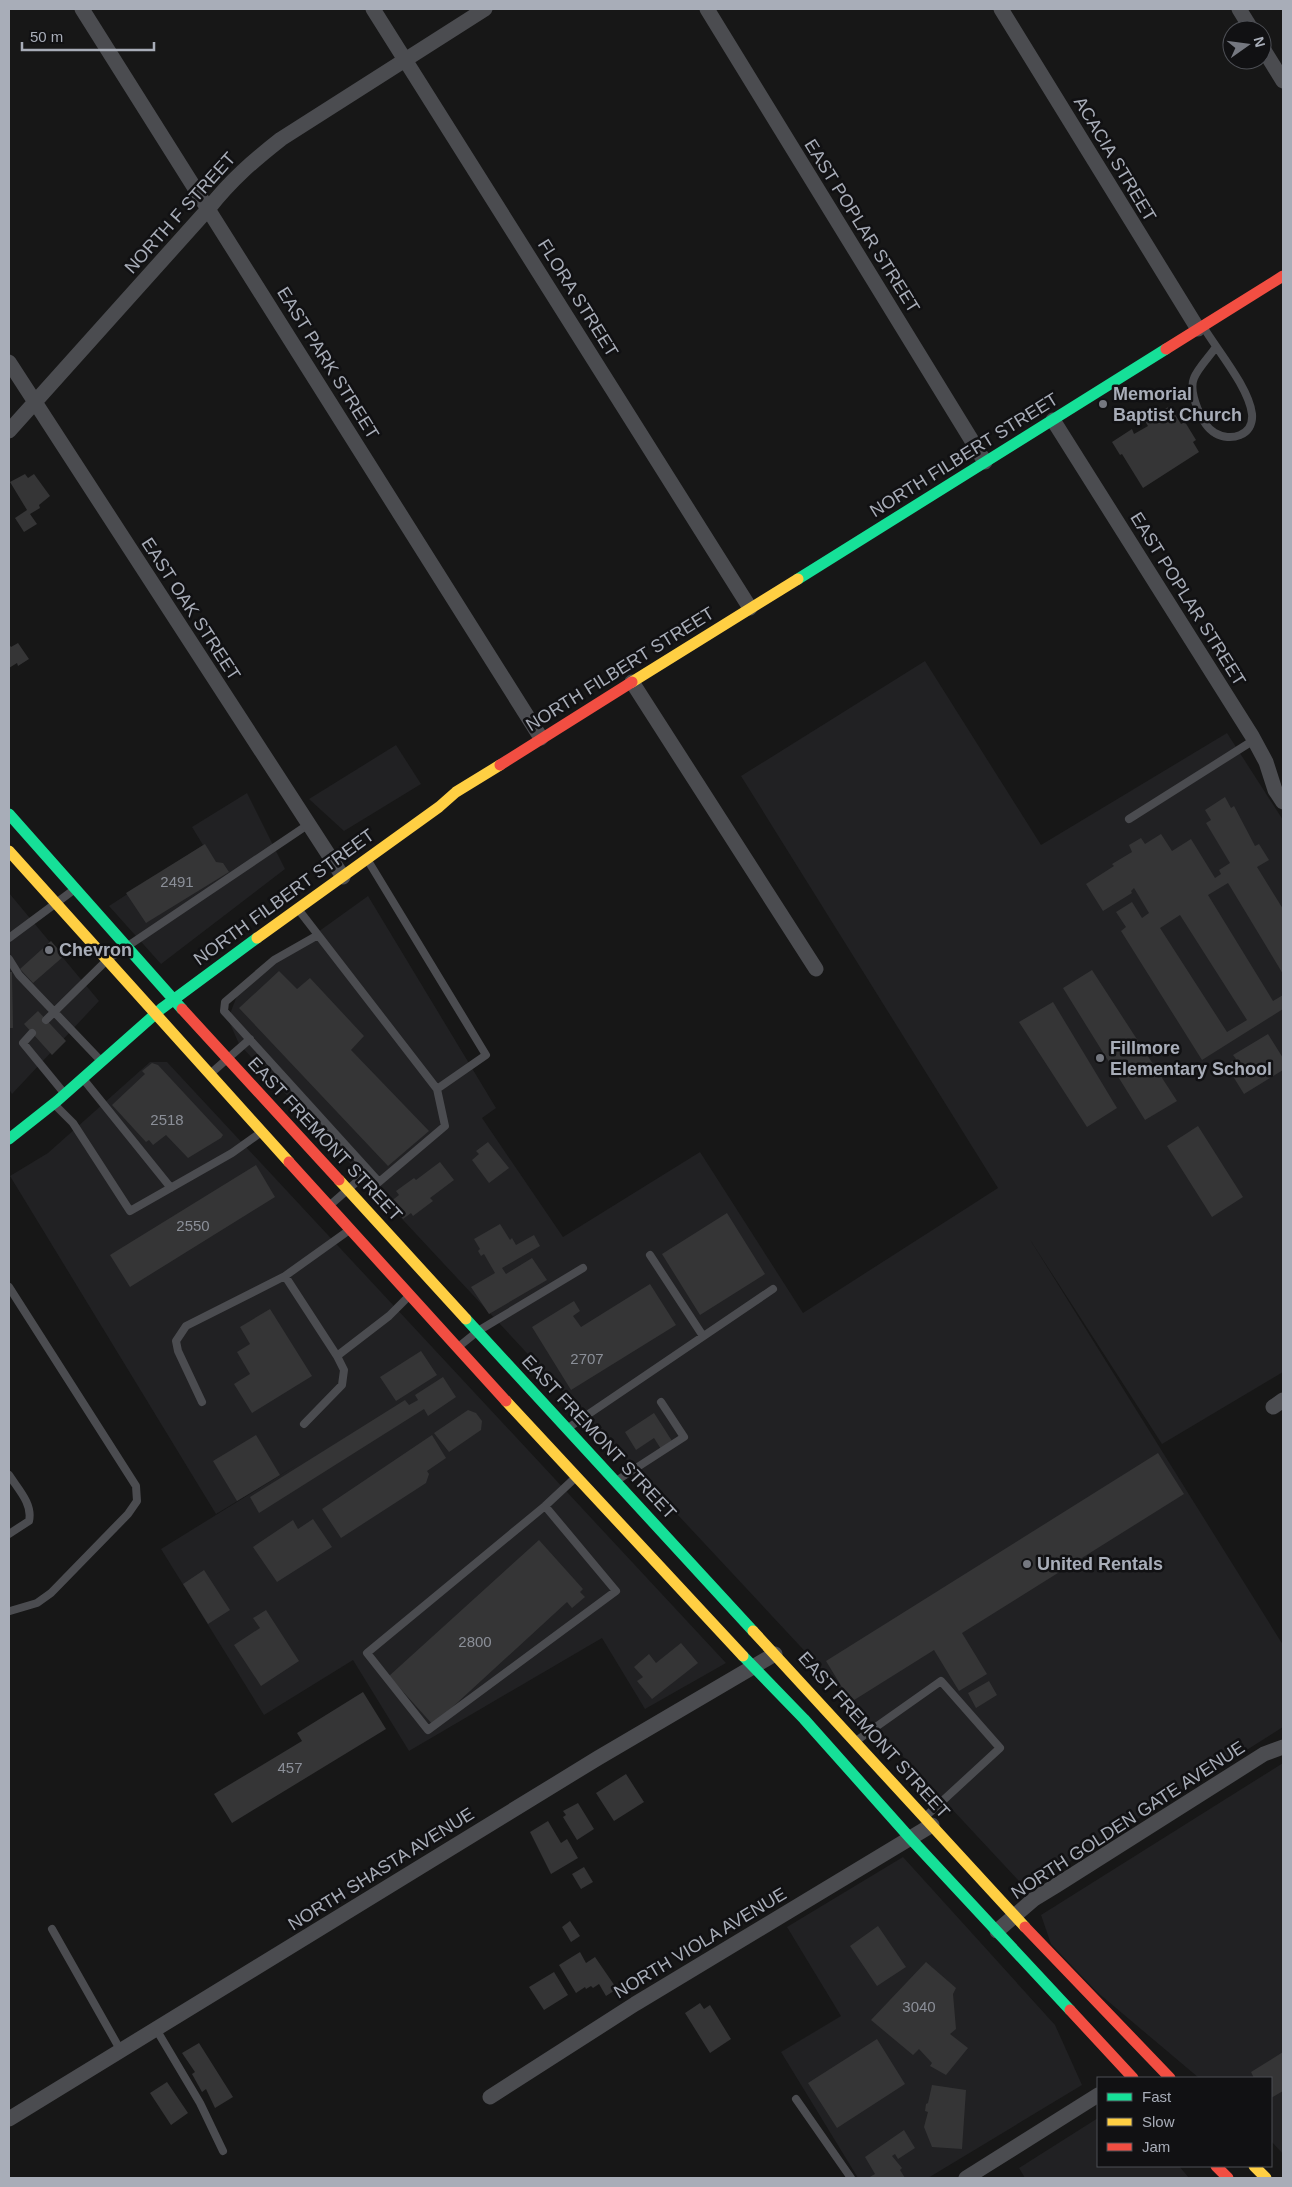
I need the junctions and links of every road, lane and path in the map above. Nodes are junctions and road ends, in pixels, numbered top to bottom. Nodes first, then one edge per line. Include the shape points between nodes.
1 (82, 9) edge
2 (373, 9) edge
3 (485, 9) edge
4 (706, 9) edge
5 (1001, 9) edge
6 (1239, 9) edge
7 (1246, 20) edge
8 (405, 59) junction
9 (1272, 63) edge
10 (1283, 81) edge
11 (209, 208) junction
12 (1283, 276) edge
13 (1200, 328) junction
14 (1216, 347) junction
15 (9, 362) edge
16 (34, 402) junction
17 (1054, 420) junction
18 (9, 431) edge
19 (985, 462) junction
20 (750, 608) junction
21 (632, 682) junction
22 (541, 738) junction
23 (1254, 740) junction
24 (1283, 802) edge
25 (9, 814) edge
26 (1129, 819) dead end
27 (309, 824) junction
28 (9, 851) edge
29 (367, 859) junction
30 (343, 877) junction
31 (75, 888) junction
32 (56, 904) junction
33 (297, 909) junction
34 (318, 935) junction
35 (9, 938) edge
36 (126, 946) junction
37 (9, 959) edge
38 (107, 960) junction
39 (816, 969) dead end
40 (173, 1000) junction
41 (54, 1012) junction
42 (155, 1013) junction
43 (46, 1020) dead end
44 (32, 1033) dead end
45 (250, 1039) junction
46 (227, 1059) junction
47 (101, 1061) junction
48 (210, 1074) junction
49 (82, 1078) junction
50 (437, 1089) junction
51 (65, 1094) junction
52 (54, 1104) junction
53 (262, 1132) junction
54 (10, 1135) edge
55 (370, 1171) junction
56 (171, 1188) junction
57 (348, 1190) junction
58 (329, 1207) junction
59 (350, 1230) junction
60 (650, 1255) dead end
61 (583, 1268) dead end
62 (285, 1276) junction
63 (9, 1286) edge
64 (773, 1289) dead end
65 (408, 1296) junction
66 (478, 1331) junction
67 (704, 1336) junction
68 (457, 1348) junction
69 (337, 1356) junction
70 (202, 1402) dead end
71 (661, 1402) dead end
72 (304, 1424) dead end
73 (568, 1428) junction
74 (9, 1475) edge
75 (576, 1477) junction
76 (616, 1481) junction
77 (545, 1506) junction
78 (9, 1534) edge
79 (10, 1611) dead end
80 (775, 1654) junction
81 (754, 1666) junction
82 (856, 1741) junction
83 (1283, 1747) edge
84 (928, 1821) junction
85 (910, 1838) junction
86 (1015, 1916) junction
87 (52, 1929) dead end
88 (997, 1931) junction
89 (156, 2029) junction
90 (121, 2051) junction
91 (1128, 2077) edge
92 (1169, 2077) edge
93 (1097, 2096) edge
94 (490, 2097) dead end
95 (796, 2099) dead end
96 (9, 2120) edge
97 (223, 2151) dead end
98 (1217, 2167) edge
99 (1255, 2167) edge
100 (851, 2178) edge
101 (966, 2178) edge
102 (1228, 2178) edge
103 (1266, 2178) edge

1 - 11 street, EAST PARK STREET
2 - 8 street, FLORA STREET
3 - 8 street, NORTH F STREET
4 - 19 street, EAST POPLAR STREET
5 - 13 street, ACACIA STREET
6 - 7 street
8 - 11 street, NORTH F STREET via 281,139 229,182
8 - 20 street, FLORA STREET
9 - 10 street
11 - 16 street, NORTH F STREET
11 - 22 street, EAST PARK STREET
12 - 13 main road, NORTH FILBERT STREET
13 - 14 lane
13 - 17 main road, NORTH FILBERT STREET
14 - 14 lane via 1248,399 1252,415 1250,428 1242,435 1226,438 1212,432 1192,396 1194,379
15 - 16 street, EAST OAK STREET
16 - 18 street, NORTH F STREET
16 - 27 street, EAST OAK STREET
17 - 19 main road, NORTH FILBERT STREET
17 - 23 street, EAST POPLAR STREET
19 - 20 main road, NORTH FILBERT STREET
20 - 21 main road, NORTH FILBERT STREET
21 - 22 main road, NORTH FILBERT STREET
21 - 39 street
22 - 29 main road, NORTH FILBERT STREET via 456,792
23 - 24 street, EAST POPLAR STREET
23 - 26 lane
25 - 31 main road, EAST FREMONT STREET
27 - 30 street, EAST OAK STREET
27 - 36 lane
28 - 32 main road
29 - 30 main road, NORTH FILBERT STREET
29 - 50 lane via 486,1055
30 - 33 main road, NORTH FILBERT STREET
31 - 32 lane
31 - 36 main road, EAST FREMONT STREET
32 - 35 lane
32 - 38 main road
33 - 34 lane
33 - 40 main road, NORTH FILBERT STREET
34 - 45 lane via 274,960 225,1002 224,1011
34 - 50 lane
36 - 38 lane
36 - 40 main road, EAST FREMONT STREET
37 - 41 lane via 19,975
38 - 41 lane
38 - 42 main road
40 - 42 main road, NORTH FILBERT STREET
40 - 46 main road, EAST FREMONT STREET
41 - 43 lane
41 - 47 lane
42 - 47 main road, NORTH FILBERT STREET
42 - 48 main road
44 - 51 lane via 23,1043
45 - 46 lane
45 - 55 lane
46 - 48 lane
46 - 57 main road, EAST FREMONT STREET
47 - 49 main road, NORTH FILBERT STREET
48 - 53 main road
49 - 51 main road, NORTH FILBERT STREET
49 - 56 lane
50 - 55 lane via 445,1126 380,1182
51 - 52 main road, NORTH FILBERT STREET
52 - 54 main road, NORTH FILBERT STREET
52 - 56 lane via 73,1123 130,1212
53 - 56 lane
53 - 58 main road
55 - 57 lane
57 - 58 lane
57 - 66 main road, EAST FREMONT STREET
58 - 59 main road
59 - 62 lane
59 - 65 main road
60 - 67 lane
61 - 66 lane
62 - 69 lane
62 - 70 lane via 186,1326 176,1341
63 - 79 lane via 136,1486 137,1501 121,1522 51,1593 37,1602
64 - 67 lane
65 - 68 main road
65 - 69 lane
66 - 68 lane
66 - 73 main road, EAST FREMONT STREET
67 - 73 lane
68 - 75 main road
69 - 72 lane via 344,1370 342,1385
71 - 76 lane via 684,1437
73 - 76 main road, EAST FREMONT STREET
74 - 78 lane via 31,1513 29,1521
75 - 77 lane
75 - 81 main road
76 - 80 main road, EAST FREMONT STREET
77 - 77 lane via 367,1653 428,1730 616,1591
80 - 81 street, NORTH SHASTA AVENUE
80 - 82 main road, EAST FREMONT STREET
81 - 85 main road
81 - 89 street, NORTH SHASTA AVENUE
82 - 84 main road, EAST FREMONT STREET
82 - 84 lane via 941,1682 1000,1748
83 - 86 street, NORTH GOLDEN GATE AVENUE via 1264,1754 1034,1899
84 - 85 street, NORTH VIOLA AVENUE
84 - 86 main road, EAST FREMONT STREET
85 - 88 main road
85 - 94 street, NORTH VIOLA AVENUE via 643,1999
86 - 88 street, NORTH GOLDEN GATE AVENUE
86 - 92 main road, EAST FREMONT STREET
87 - 90 lane
88 - 91 main road
89 - 90 street, NORTH SHASTA AVENUE
89 - 97 lane via 200,2103
90 - 96 street, NORTH SHASTA AVENUE
93 - 101 street
95 - 100 lane
98 - 102 main road
99 - 103 main road

